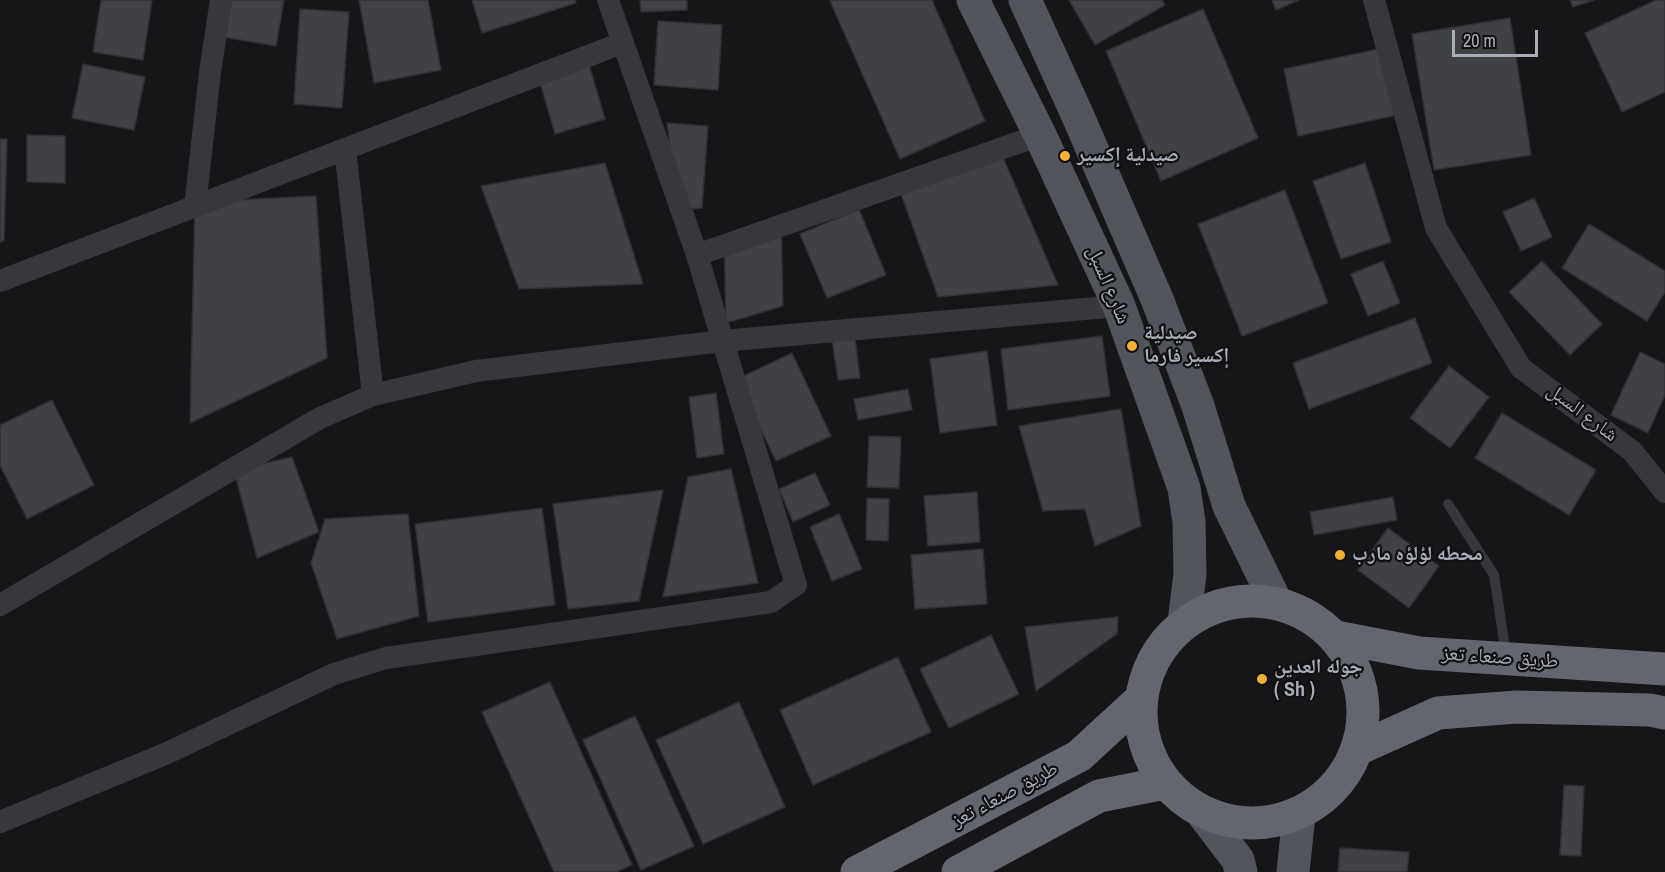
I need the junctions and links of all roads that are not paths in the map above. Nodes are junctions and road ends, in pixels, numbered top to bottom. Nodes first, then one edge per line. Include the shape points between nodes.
1 (221, 0) edge
2 (608, 0) edge
3 (973, 0) edge
4 (1024, 0) edge
5 (1374, 0) edge
6 (622, 43) junction
7 (1040, 135) junction
8 (345, 149) junction
9 (195, 207) junction
10 (697, 255) junction
11 (0, 281) edge
12 (1119, 306) junction
13 (722, 341) junction
14 (373, 395) junction
15 (1665, 492) edge
16 (1448, 504) dead end
17 (1276, 602) junction
18 (0, 605) edge
19 (1184, 622) junction
20 (1336, 638) junction
21 (1506, 659) junction
22 (1665, 669) edge
23 (1141, 699) junction
24 (1665, 713) edge
25 (1358, 749) junction
26 (1165, 783) junction
27 (1203, 814) junction
28 (1299, 814) junction
29 (0, 822) edge
30 (857, 872) edge
31 (958, 872) edge
32 (1241, 872) edge
33 (1293, 872) edge

1 - 9 street
2 - 6 street
3 - 7 main road, شارع السبل
4 - 17 main road, شارع السبل via 1157,299 1198,406 1229,506
5 - 15 street, شارع السبل via 1436,228 1521,368 1632,451
6 - 8 street
6 - 10 street
7 - 10 street
7 - 12 main road, شارع السبل
8 - 9 street
8 - 14 street
9 - 11 street
10 - 13 street
12 - 13 street
12 - 19 main road, شارع السبل via 1184,488 1190,574
13 - 14 street via 476,371
13 - 29 street via 795,585 771,602 386,658 334,675 165,754
14 - 18 street via 320,418
16 - 21 lane via 1494,575
17 - 19 highway via 1244,600 1213,607
17 - 20 highway via 1308,615
19 - 23 highway via 1163,644 1148,670
20 - 21 highway, طريق صنعاء تعز via 1419,653
20 - 25 highway via 1355,668 1364,708
21 - 22 highway, طريق صنعاء تعز
23 - 26 highway via 1141,730 1149,758
23 - 30 highway, طريق صنعاء تعز via 1079,756
24 - 25 highway via 1517,707 1438,713
25 - 28 highway via 1345,776 1325,798
26 - 27 highway
26 - 31 highway via 1100,796
27 - 28 highway via 1251,825
27 - 32 main road via 1238,861
28 - 33 main road

